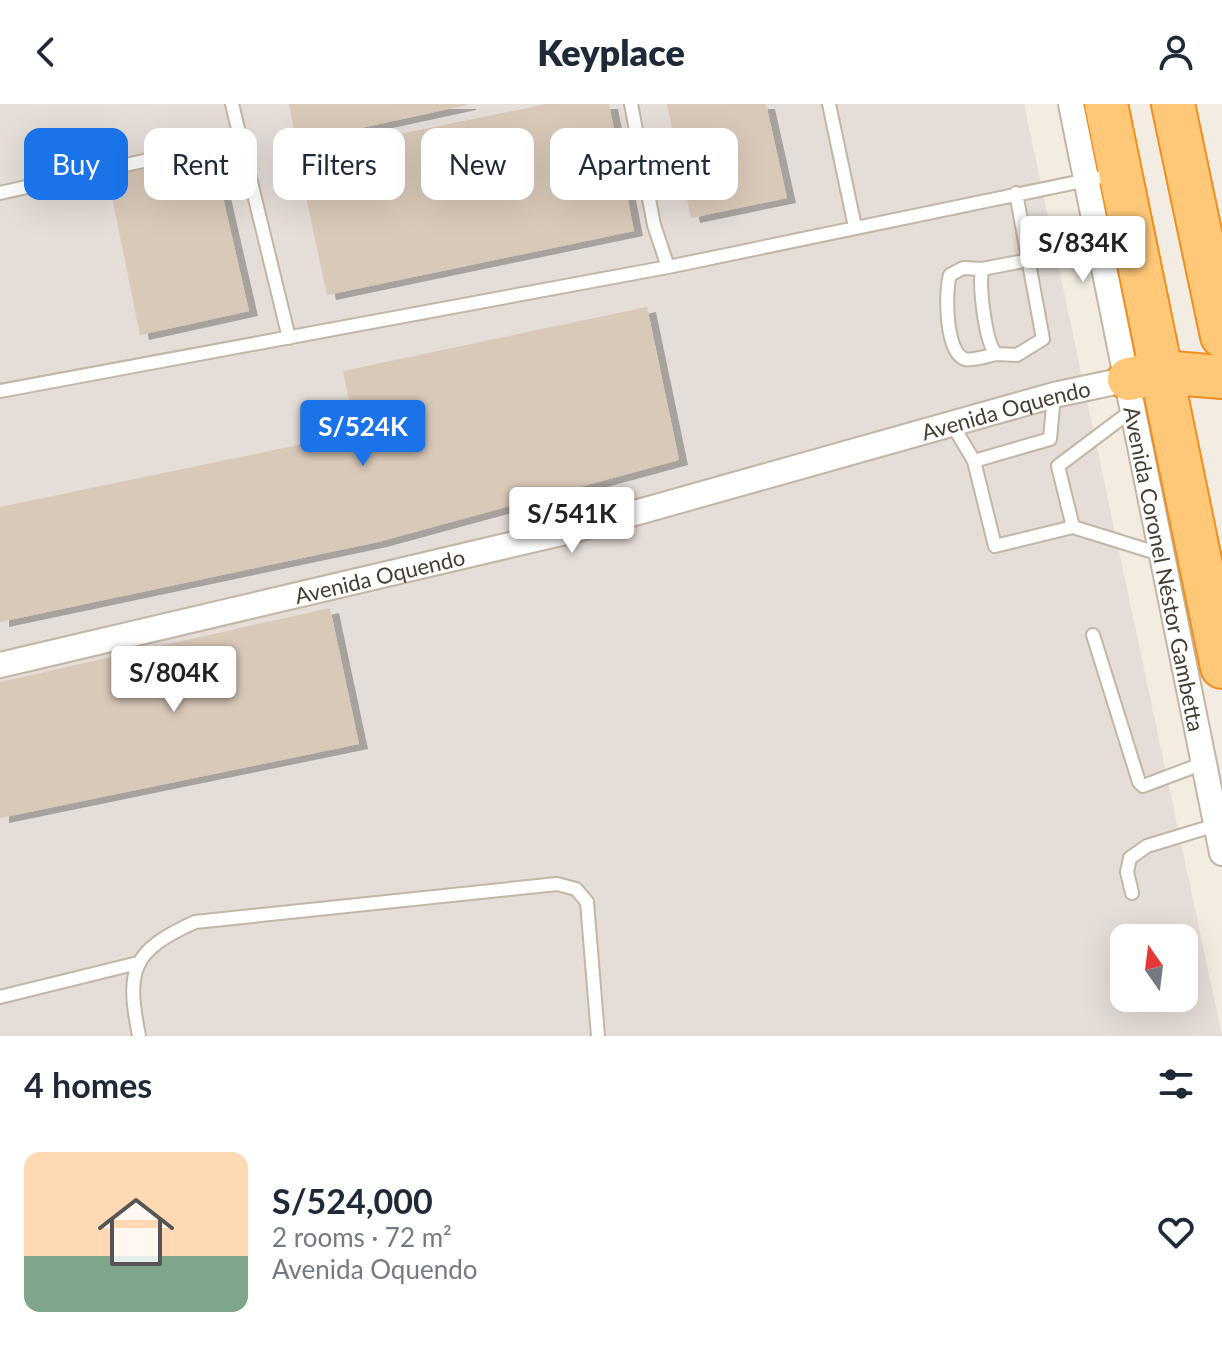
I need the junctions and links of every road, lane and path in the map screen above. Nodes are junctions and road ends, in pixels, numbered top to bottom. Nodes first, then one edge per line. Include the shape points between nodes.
1 (232, 104) edge
2 (631, 104) edge
3 (829, 104) edge
4 (1071, 104) edge
5 (1106, 104) edge
6 (1173, 104) edge
7 (236, 128) edge
8 (144, 161) edge
9 (1103, 176) junction
10 (0, 193) edge
11 (1016, 193) junction
12 (253, 200) edge
13 (855, 227) junction
14 (1029, 260) junction
15 (668, 267) junction
16 (982, 269) junction
17 (1222, 336) edge
18 (289, 338) junction
19 (996, 354) junction
20 (1222, 377) edge
21 (1141, 386) junction
22 (0, 391) edge
23 (1054, 395) junction
24 (952, 424) junction
25 (1050, 439) junction
26 (974, 461) junction
27 (1058, 466) junction
28 (1073, 527) junction
29 (1160, 554) junction
30 (1093, 635) dead end
31 (0, 665) edge
32 (1222, 667) edge
33 (1204, 763) junction
34 (1216, 825) junction
35 (1222, 853) edge
36 (1132, 893) dead end
37 (138, 963) junction
38 (0, 997) edge
39 (139, 1036) edge
40 (598, 1036) edge

1 - 7 lane
2 - 15 lane via 654,225
3 - 13 lane
4 - 9 street
5 - 9 highway
6 - 17 highway
8 - 10 lane
9 - 11 lane
9 - 21 highway
11 - 13 lane
11 - 14 lane
12 - 18 lane
13 - 15 lane
14 - 16 lane
14 - 19 lane via 1043,339 1017,355
15 - 18 lane
16 - 19 lane via 985,318
16 - 19 lane via 963,268 950,275 952,345 966,360
18 - 22 lane
20 - 21 highway
21 - 23 street, Avenida Oquendo
21 - 27 lane
21 - 29 street, Avenida Coronel Néstor Gambetta
21 - 32 highway
23 - 24 street, Avenida Oquendo
23 - 25 lane
24 - 26 lane
24 - 31 street, Avenida Oquendo via 578,529
25 - 26 lane
25 - 27 lane
26 - 28 lane via 995,546
27 - 28 lane
28 - 29 lane
29 - 33 street, Avenida Coronel Néstor Gambetta
30 - 33 lane via 1139,782 1143,786
33 - 34 street, Avenida Coronel Néstor Gambetta
34 - 35 street, Avenida Coronel Néstor Gambetta
34 - 36 lane via 1147,846 1130,858
37 - 38 lane
37 - 39 lane via 130,990
37 - 40 lane via 163,936 195,922 557,884 576,889 587,902

